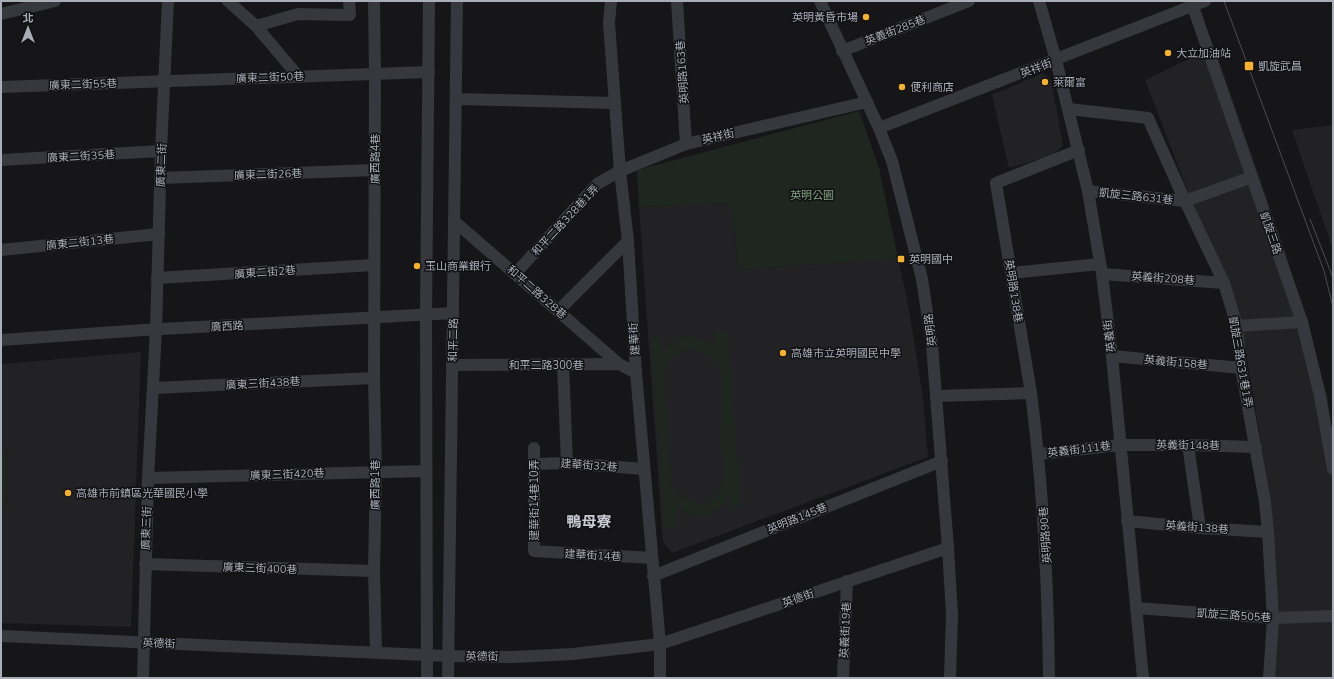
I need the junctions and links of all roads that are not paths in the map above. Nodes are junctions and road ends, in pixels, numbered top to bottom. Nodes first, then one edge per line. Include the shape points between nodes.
1 (55, 1) edge
2 (168, 1) edge
3 (228, 1) edge
4 (349, 1) edge
5 (374, 1) edge
6 (429, 1) edge
7 (457, 1) edge
8 (677, 1) edge
9 (820, 1) edge
10 (969, 1) edge
11 (1039, 1) edge
12 (1205, 1) edge
13 (608, 3) edge
14 (1192, 3) edge
15 (946, 5) edge
16 (1, 14) edge
17 (256, 26) junction
18 (842, 51) junction
19 (1056, 60) junction
20 (429, 72) junction
21 (375, 74) junction
22 (299, 77) junction
23 (164, 80) junction
24 (1, 87) edge
25 (456, 99) junction
26 (867, 102) junction
27 (615, 103) junction
28 (1069, 109) junction
29 (879, 128) junction
30 (686, 144) junction
31 (1079, 150) junction
32 (161, 152) junction
33 (1, 160) edge
34 (375, 170) junction
35 (620, 171) junction
36 (1252, 177) junction
37 (160, 178) junction
38 (1088, 191) junction
39 (1185, 201) junction
40 (454, 221) junction
41 (158, 234) junction
42 (628, 241) junction
43 (1, 250) edge
44 (374, 265) junction
45 (1101, 269) junction
46 (1011, 273) junction
47 (515, 274) junction
48 (157, 278) junction
49 (1224, 282) junction
50 (558, 311) junction
51 (453, 313) junction
52 (426, 315) junction
53 (374, 318) junction
54 (1302, 322) junction
55 (1237, 326) junction
56 (156, 330) junction
57 (1, 340) edge
58 (1112, 356) junction
59 (619, 364) junction
60 (452, 365) junction
61 (562, 365) junction
62 (1241, 368) junction
63 (636, 373) junction
64 (374, 378) junction
65 (153, 388) junction
66 (1031, 393) junction
67 (936, 396) junction
68 (1120, 445) junction
69 (1188, 445) junction
70 (1256, 447) junction
71 (534, 448) dead end
72 (1039, 454) junction
73 (942, 461) junction
74 (566, 463) junction
75 (534, 464) junction
76 (644, 469) junction
77 (1333, 469) edge
78 (426, 471) junction
79 (376, 472) junction
80 (148, 478) junction
81 (1127, 521) junction
82 (1200, 528) junction
83 (1268, 532) junction
84 (948, 548) junction
85 (534, 551) joint
86 (652, 558) junction
87 (145, 564) junction
88 (374, 571) junction
89 (653, 576) junction
90 (847, 581) junction
91 (1136, 608) junction
92 (1333, 616) edge
93 (1273, 618) junction
94 (1, 636) edge
95 (143, 642) junction
96 (660, 644) junction
97 (376, 652) junction
98 (427, 654) junction
99 (448, 656) junction
100 (143, 678) edge
101 (427, 678) edge
102 (448, 678) edge
103 (660, 678) edge
104 (843, 678) edge
105 (950, 678) edge
106 (1049, 678) edge
107 (1143, 678) edge
108 (1269, 678) edge

1 - 16 street
2 - 23 street, 廣東二街
3 - 17 street
4 - 17 street via 350,15 298,14
5 - 21 street, 廣西路4巷
6 - 20 street
7 - 25 street, 和平二路
8 - 30 street, 英明路163巷
9 - 18 street, 英明路
10 - 15 street, 英義街285巷
11 - 19 street, 英義街
12 - 14 street, 英祥街
13 - 27 street, 建華街
14 - 19 street, 英祥街
14 - 36 street, 凱旋三路
15 - 18 street, 英義街285巷
17 - 22 street
18 - 26 street, 英明路
19 - 28 street, 英義街
19 - 29 street, 英祥街
20 - 21 street, 廣東二街50巷
20 - 52 street
21 - 22 street, 廣東二街50巷
21 - 34 street, 廣西路4巷
22 - 23 street, 廣東二街50巷
23 - 24 street, 廣東二街55巷
23 - 32 street, 廣東二街
25 - 27 street
25 - 40 street, 和平二路
26 - 29 street, 英明路
26 - 30 street, 英祥街
27 - 35 street, 建華街
28 - 31 street, 英義街
28 - 39 street, 凱旋三路631巷1弄 via 1148,118
29 - 67 street, 英明路 via 892,161 922,279 932,345
30 - 35 street, 英祥街
31 - 38 street, 英義街
31 - 46 street, 英明路138巷 via 996,183
32 - 33 street, 廣東二街35巷
32 - 37 street, 廣東二街
34 - 37 street, 廣東二街26巷
34 - 44 street, 廣西路4巷
35 - 42 street, 建華街
35 - 47 street, 和平二路328巷1弄 via 597,184
36 - 39 street, 凱旋三路631巷
36 - 54 street, 凱旋三路
37 - 41 street, 廣東二街
38 - 39 street, 凱旋三路631巷
38 - 45 street, 英義街
39 - 49 street, 凱旋三路631巷1弄
40 - 47 street, 和平二路328巷
40 - 51 street, 和平二路
41 - 43 street, 廣東二街13巷
41 - 48 street, 廣東二街
42 - 50 street
42 - 63 street, 建華街
44 - 48 street, 廣東二街2巷
44 - 53 street, 廣西路4巷
45 - 46 street, 英義街208巷
45 - 49 street, 英義街208巷
45 - 58 street, 英義街
46 - 66 street, 英明路138巷
47 - 50 street, 和平二路328巷
48 - 56 street, 廣東二街
49 - 55 street, 凱旋三路631巷1弄
50 - 59 street, 和平二路328巷
51 - 52 street, 廣西路
51 - 60 street, 和平二路
52 - 53 street, 廣西路
52 - 78 street
53 - 56 street, 廣西路
53 - 64 street, 廣西路1巷
54 - 55 street
54 - 77 street, 凱旋三路 via 1320,396
55 - 62 street, 凱旋三路631巷1弄
56 - 57 street, 廣西路
56 - 65 street, 廣東三街
58 - 62 street, 英義街158巷
58 - 68 street, 英義街
59 - 61 street, 和平二路300巷
59 - 63 street, 和平二路300巷
60 - 61 street, 和平二路300巷
60 - 99 street, 和平二路
61 - 74 street
62 - 70 street, 凱旋三路631巷1弄
63 - 76 street, 建華街
64 - 65 street, 廣東三街438巷
64 - 79 street, 廣西路1巷
65 - 80 street, 廣東三街
66 - 67 street
66 - 72 street, 英明路90巷
67 - 73 street, 英明路
68 - 69 street, 英義街148巷
68 - 72 street, 英義街111巷
68 - 81 street, 英義街
69 - 70 street, 英義街148巷
69 - 82 street
70 - 83 street, 凱旋三路631巷1弄
71 - 75 street, 建華街14巷10弄
72 - 106 street, 英明路90巷 via 1048,587
73 - 84 street, 英明路
73 - 89 street, 英明路145巷
74 - 75 street, 建華街32巷
74 - 76 street, 建華街32巷
75 - 85 street, 建華街14巷10弄
76 - 86 street, 建華街
78 - 79 street, 廣東三街420巷
78 - 98 street
79 - 80 street, 廣東三街420巷
79 - 88 street, 廣西路1巷
80 - 87 street, 廣東三街
81 - 82 street, 英義街138巷
81 - 91 street, 英義街
82 - 83 street, 英義街138巷
83 - 93 street, 凱旋三路631巷1弄
84 - 90 street, 英德街
84 - 105 street, 英明路 via 952,615
85 - 86 street, 建華街14巷
86 - 89 street, 建華街
87 - 88 street, 廣東三街400巷
87 - 95 street, 廣東三街
88 - 97 street, 廣西路1巷
89 - 96 street, 建華街
90 - 96 street, 英德街
90 - 104 street, 英義街19巷
91 - 93 street, 凱旋三路505巷
91 - 107 street, 英義街
92 - 93 street, 凱旋三路505巷
93 - 108 street, 凱旋三路631巷1弄
94 - 95 street, 英德街
95 - 97 street, 英德街
95 - 100 street, 廣東三街
96 - 99 street, 英德街 via 573,654
96 - 103 street, 建華街
97 - 98 street, 英德街
98 - 99 street, 英德街
98 - 101 street
99 - 102 street, 和平二路

